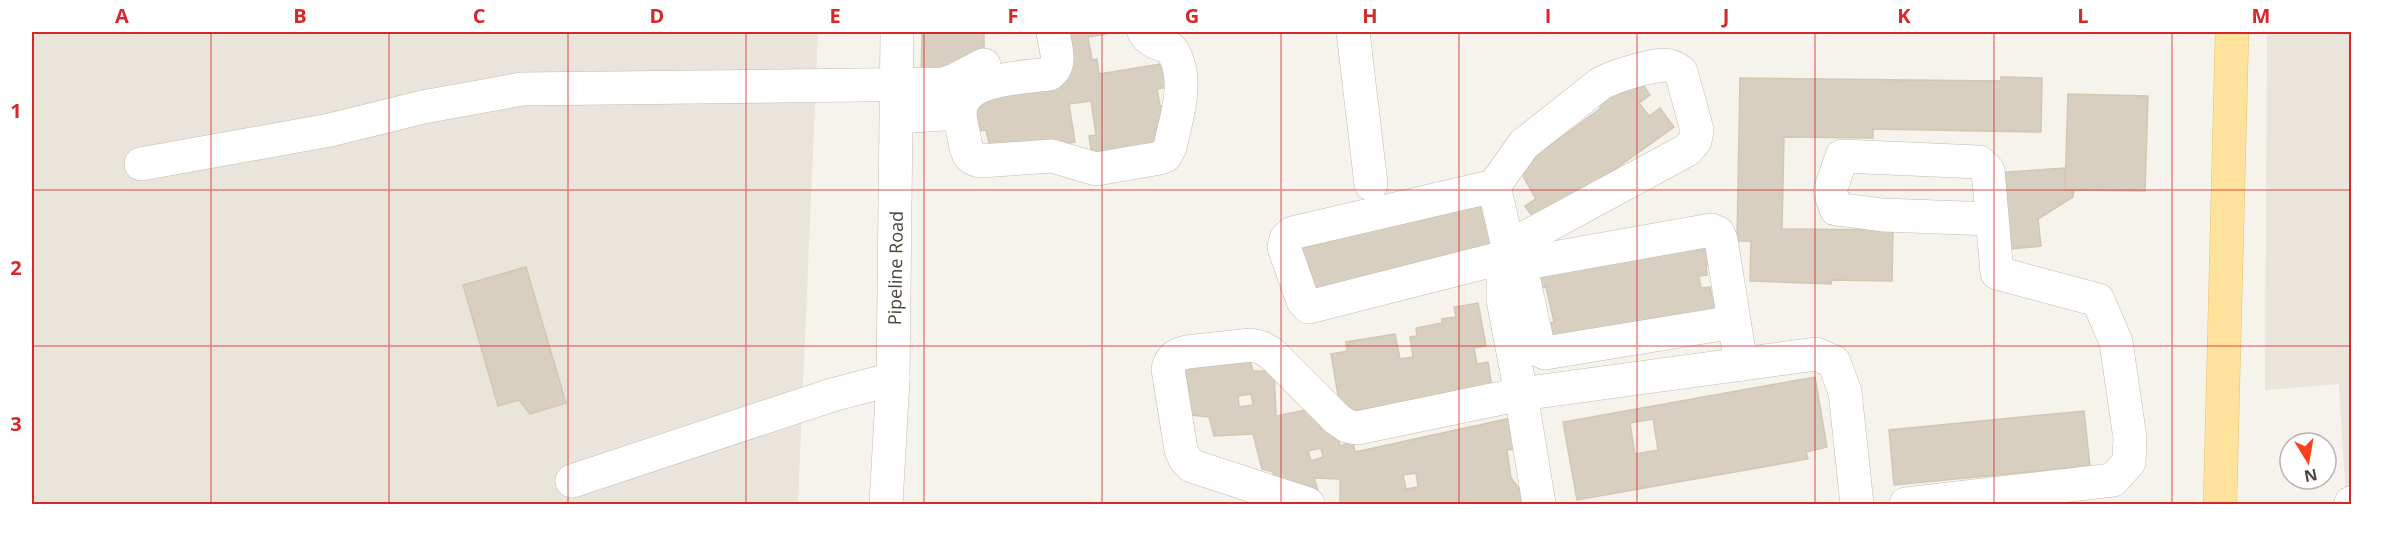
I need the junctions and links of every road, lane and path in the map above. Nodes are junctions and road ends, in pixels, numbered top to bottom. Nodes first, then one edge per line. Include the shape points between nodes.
1 (897, 32) edge
2 (910, 32) edge
3 (1053, 32) edge
4 (1144, 32) edge
5 (1353, 32) edge
6 (2232, 32) edge
7 (984, 65) dead end
8 (903, 101) junction
9 (960, 113) junction
10 (141, 164) dead end
11 (1371, 184) dead end
12 (1494, 186) junction
13 (1992, 219) dead end
14 (1507, 252) junction
15 (1518, 314) junction
16 (1734, 322) junction
17 (1741, 364) junction
18 (902, 379) junction
19 (1521, 394) junction
20 (572, 481) dead end
21 (886, 504) edge
22 (908, 504) edge
23 (1308, 504) edge
24 (1539, 504) edge
25 (1857, 504) edge
26 (1906, 504) edge
27 (2220, 504) edge

1 - 8 street, Pipeline Road
2 - 8 street
3 - 9 street via 1056,70 986,83 968,93
4 - 9 street via 1157,45 1170,47 1174,52 1182,86 1170,147 1160,159 1096,169 1052,156 980,161 967,154
5 - 11 street
6 - 27 main road
7 - 8 street
8 - 9 street
8 - 10 street via 522,89 423,107 330,130
8 - 18 street, Pipeline Road
12 - 14 street
12 - 14 street via 1293,233 1284,247 1303,301 1309,307
12 - 14 street via 1524,144 1600,84 1664,65 1681,72 1697,130 1695,141 1687,150
13 - 26 street via 1998,273 2098,300 2115,342 2130,438 2129,462 2113,480
14 - 15 street via 1503,300
15 - 16 street via 1539,350 1545,353
15 - 16 street via 1521,267 1526,263 1711,230 1721,240
15 - 19 street
16 - 17 street
17 - 19 street
17 - 25 street via 1816,354 1834,362 1845,392
18 - 20 street via 832,394
18 - 21 street, Pipeline Road
18 - 22 street
19 - 23 street via 1357,428 1337,419 1271,353 1260,347 1177,354 1168,369 1185,459 1192,465
19 - 24 street

